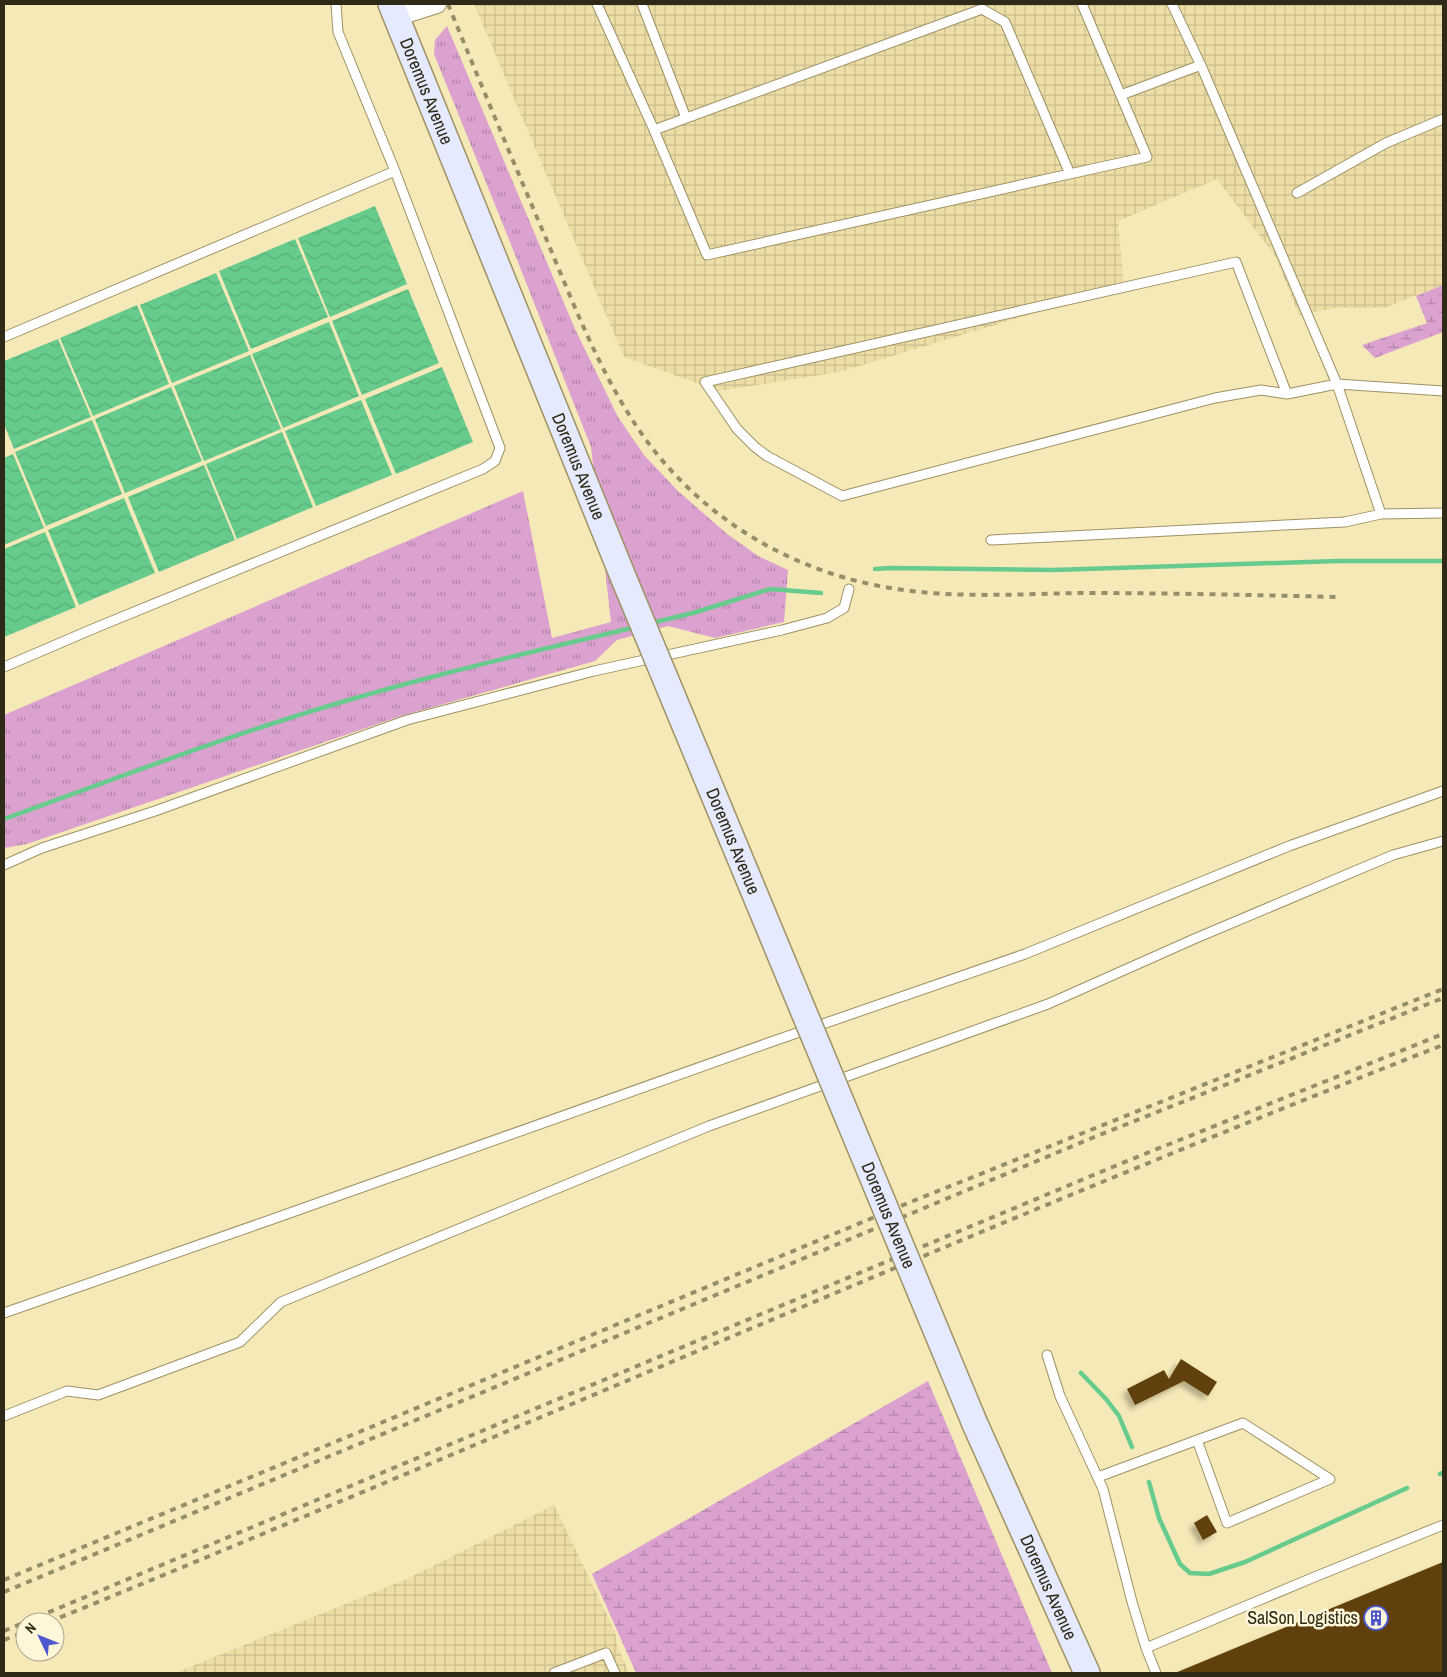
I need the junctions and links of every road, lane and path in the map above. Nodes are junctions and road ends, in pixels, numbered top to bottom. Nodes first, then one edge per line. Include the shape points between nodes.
1 (336, 4) edge
2 (437, 4) edge
3 (597, 4) edge
4 (642, 4) edge
5 (1082, 4) edge
6 (1172, 4) edge
7 (394, 10) edge
8 (1201, 65) junction
9 (1121, 95) junction
10 (686, 118) junction
11 (1443, 119) edge
12 (654, 130) junction
13 (395, 171) junction
14 (1070, 174) junction
15 (1297, 193) dead end
16 (4, 337) edge
17 (1337, 384) junction
18 (1443, 391) edge
19 (1287, 394) junction
20 (1443, 512) edge
21 (1381, 514) junction
22 (991, 540) dead end
23 (849, 590) dead end
24 (4, 667) edge
25 (1443, 791) edge
26 (1443, 841) edge
27 (4, 865) edge
28 (4, 1312) edge
29 (1047, 1355) dead end
30 (4, 1416) edge
31 (1197, 1440) junction
32 (1098, 1477) junction
33 (1443, 1525) edge
34 (1146, 1648) junction
35 (554, 1673) edge
36 (615, 1673) edge
37 (1087, 1673) edge
38 (1156, 1673) edge

1 - 13 lane via 338,32
2 - 7 street
3 - 12 lane
4 - 10 lane
5 - 9 lane
6 - 8 lane
7 - 37 main road, Doremus Avenue, bridge via 624,579 975,1424
8 - 9 lane
8 - 17 lane
9 - 14 lane via 1147,156
10 - 12 lane
10 - 14 lane via 982,9 1005,22
11 - 15 lane via 1386,143
12 - 14 lane via 707,255
13 - 16 lane
13 - 24 lane via 500,448 495,461 483,469
17 - 18 lane
17 - 19 lane
17 - 21 lane
19 - 19 lane via 1261,390 1215,398 842,496 755,447 737,429 705,382 1236,262
20 - 21 lane
21 - 22 lane via 1345,522
23 - 27 lane via 844,608 827,618 594,671 407,720 42,848
25 - 28 lane via 1289,846 1025,954
26 - 30 lane via 1393,855 1048,1004 709,1126 281,1302 240,1342 98,1395 67,1391
29 - 32 lane via 1060,1396
31 - 31 lane via 1243,1423 1330,1479 1228,1524
31 - 32 lane
32 - 34 lane
33 - 34 lane
34 - 38 lane
35 - 36 lane via 606,1653

